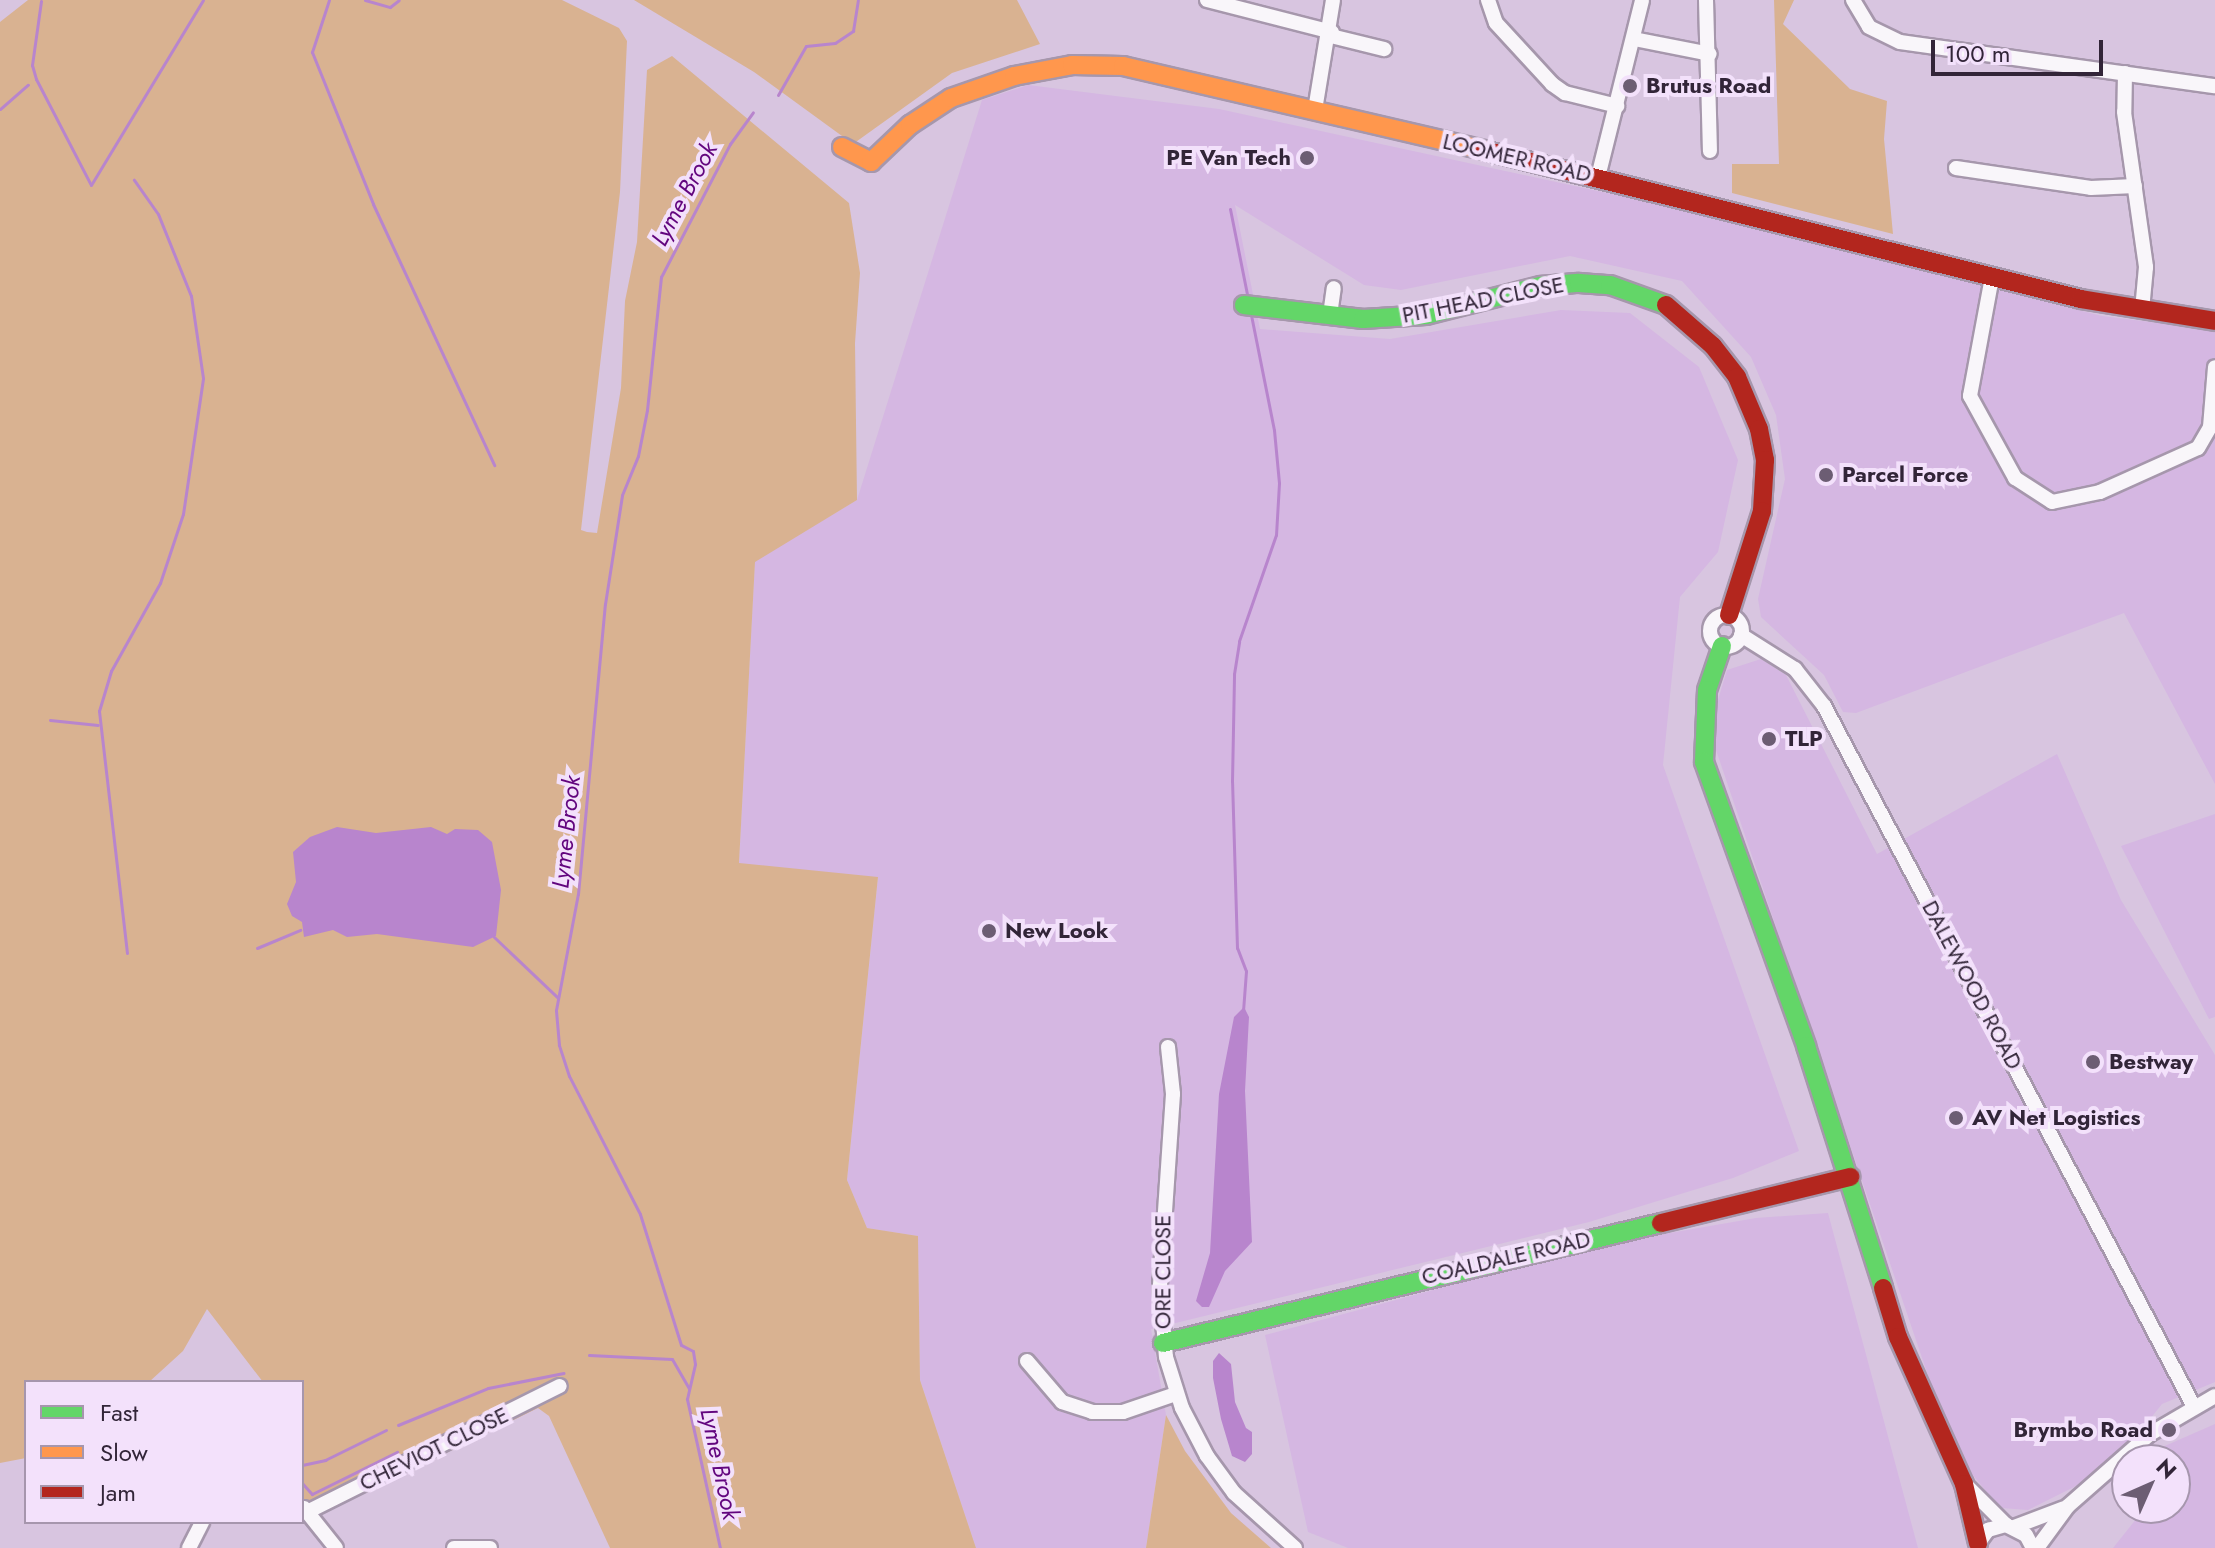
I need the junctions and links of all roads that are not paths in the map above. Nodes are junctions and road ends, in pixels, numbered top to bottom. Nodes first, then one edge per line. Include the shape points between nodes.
1 (1207, 0) edge
2 (1333, 0) edge
3 (1488, 0) edge
4 (1642, 0) edge
5 (1706, 0) edge
6 (1853, 0) edge
7 (1331, 34) junction
8 (1634, 39) junction
9 (1384, 49) dead end
10 (1710, 54) junction
11 (2125, 73) junction
12 (2215, 86) edge
13 (1617, 106) junction
14 (1315, 110) junction
15 (842, 147) dead end
16 (1710, 151) dead end
17 (1956, 168) dead end
18 (1598, 177) junction
19 (2135, 186) junction
20 (1992, 277) junction
21 (1334, 288) dead end
22 (1244, 305) dead end
23 (2142, 310) junction
24 (1330, 315) junction
25 (2215, 321) edge
26 (2215, 367) edge
27 (1729, 615) junction
28 (1741, 635) junction
29 (1722, 646) junction
30 (1168, 1047) dead end
31 (1850, 1177) junction
32 (1163, 1343) junction
33 (1027, 1361) dead end
34 (560, 1386) dead end
35 (1176, 1394) junction
36 (2215, 1396) edge
37 (2193, 1405) junction
38 (1964, 1484) junction
39 (2068, 1506) junction
40 (305, 1509) edge
41 (201, 1524) edge
42 (2010, 1526) junction
43 (1977, 1546) edge
44 (189, 1548) edge
45 (336, 1548) edge
46 (454, 1548) edge
47 (490, 1548) edge
48 (1295, 1548) edge
49 (2035, 1548) edge

1 - 7 street
2 - 7 street
3 - 13 street via 1496,23 1552,84
4 - 8 street
5 - 10 street
6 - 11 street via 1869,27 1888,39
7 - 9 street
7 - 14 street
8 - 10 street
8 - 13 street
10 - 16 street
11 - 12 street
11 - 19 street via 2124,112
13 - 18 street
14 - 15 street, LOOMER ROAD via 1123,66 1072,65 1014,76 951,98 910,125 871,162
14 - 18 street, LOOMER ROAD
17 - 19 street via 2091,188
18 - 20 street, LOOMER ROAD
19 - 23 street via 2146,267
20 - 23 street, LOOMER ROAD
20 - 26 street via 1970,396 2015,478 2052,502 2100,492 2198,448 2210,427
21 - 24 street
22 - 24 street, PIT HEAD CLOSE
23 - 25 street, LOOMER ROAD
24 - 27 street, PIT HEAD CLOSE via 1426,315 1541,286 1579,283 1610,285 1663,303 1713,346 1737,377 1759,429 1765,460 1762,511
27 - 28 street, DALEWOOD ROAD via 1738,621
27 - 29 street via 1713,620 1710,629 1712,640
28 - 29 street via 1731,646
28 - 37 street, DALEWOOD ROAD via 1795,669 1824,706
29 - 31 street via 1707,690 1704,762
30 - 32 street, ORE CLOSE via 1173,1094 1160,1286
31 - 32 street, COALDALE ROAD
31 - 38 street via 1898,1337
32 - 35 street, ORE CLOSE
33 - 35 street via 1062,1402 1092,1412 1123,1412
34 - 40 street, CHEVIOT CLOSE
35 - 48 street, ORE CLOSE via 1207,1456 1234,1493
36 - 37 street
37 - 39 street via 2150,1434
38 - 42 street
38 - 43 street
39 - 42 street
39 - 49 street
40 - 45 street
41 - 44 street
42 - 43 street via 1988,1530
42 - 49 street
46 - 47 street

